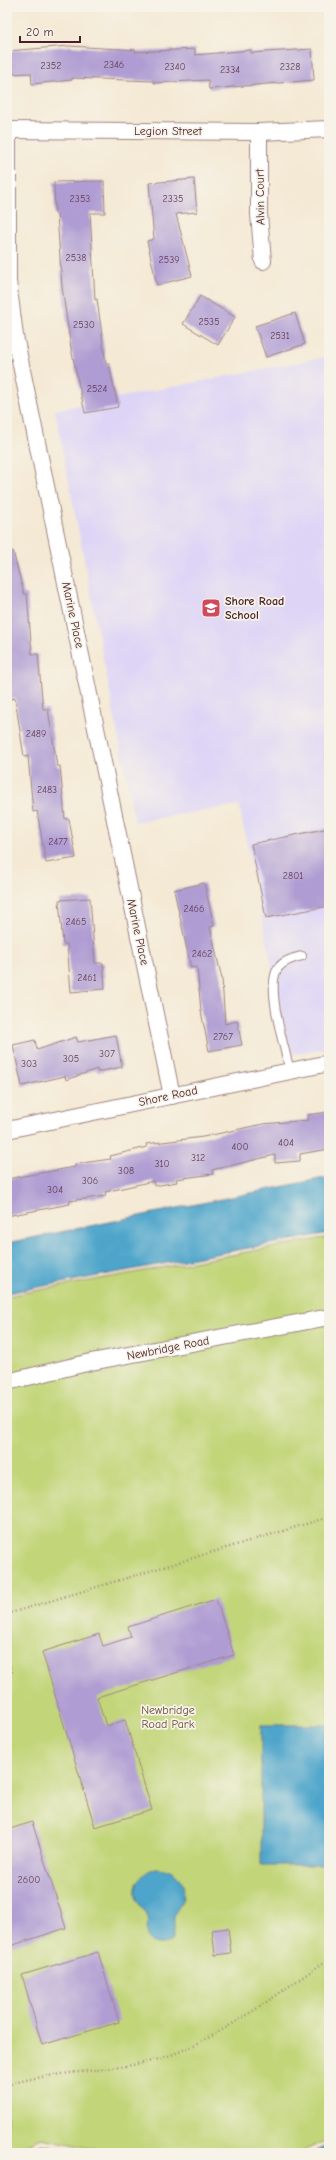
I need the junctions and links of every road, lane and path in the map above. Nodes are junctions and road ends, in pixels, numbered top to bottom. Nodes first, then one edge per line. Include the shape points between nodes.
1 (329, 129) edge
2 (8, 130) edge
3 (259, 132) junction
4 (263, 261) dead end
5 (302, 956) dead end
6 (329, 1063) edge
7 (290, 1071) junction
8 (172, 1096) junction
9 (7, 1130) edge
10 (329, 1318) edge
11 (7, 1382) edge
12 (329, 1517) edge
13 (7, 1614) edge
14 (7, 1656) edge
15 (7, 1674) edge
16 (329, 1959) edge
17 (7, 2085) edge

1 - 3 street, Legion Street
2 - 3 street, Legion Street
2 - 8 street, Marine Place via 8,281 15,336
3 - 4 street, Alvin Court via 259,214
5 - 7 lane via 290,959 278,968 272,984
6 - 7 street, Shore Road
7 - 8 street, Shore Road
8 - 9 street, Shore Road
10 - 11 street, Newbridge Road via 91,1362
12 - 13 path
14 - 15 path via 12,1673
16 - 17 path via 230,2025 176,2053 122,2067 77,2071

